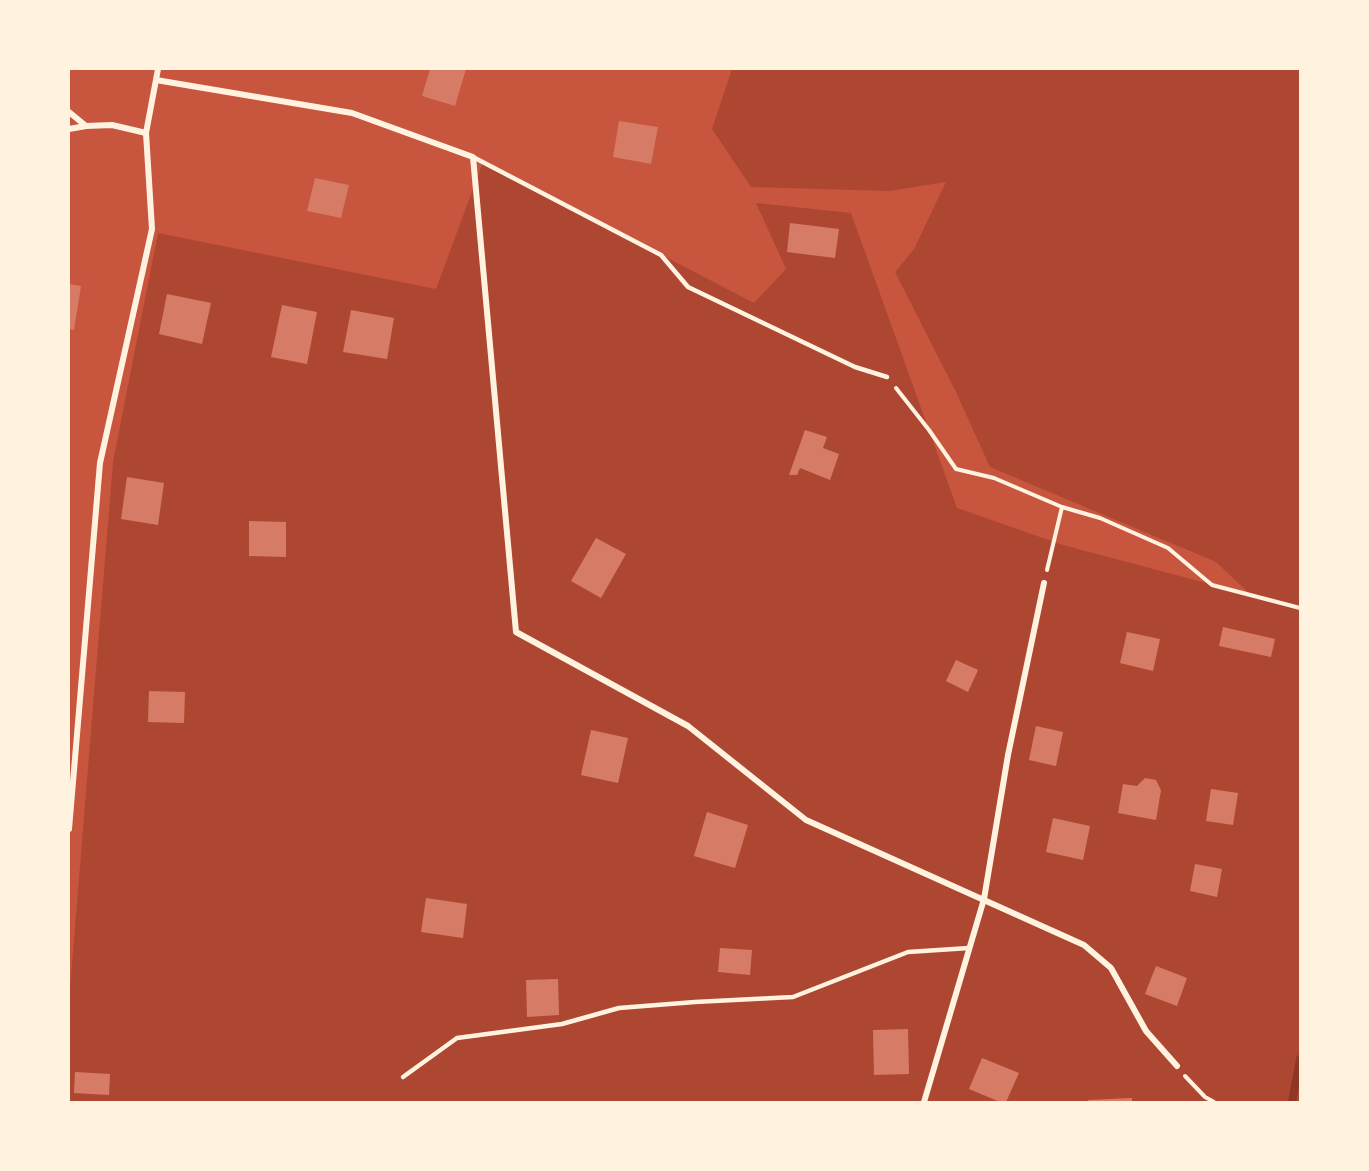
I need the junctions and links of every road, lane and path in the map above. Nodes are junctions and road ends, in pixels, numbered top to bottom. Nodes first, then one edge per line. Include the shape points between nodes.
1 (158, 69) edge
2 (156, 80) junction
3 (69, 112) edge
4 (86, 126) junction
5 (69, 129) edge
6 (146, 133) junction
7 (473, 157) junction
8 (887, 377) joint
9 (1062, 507) junction
10 (1044, 583) joint
11 (1300, 608) edge
12 (69, 829) edge
13 (984, 899) junction
14 (969, 948) junction
15 (1177, 1066) joint
16 (403, 1077) dead end
17 (924, 1102) edge
18 (1214, 1102) edge

1 - 2 street
2 - 6 street
2 - 7 street via 352,113
3 - 4 street
4 - 5 street
4 - 6 street via 112,125
6 - 12 street via 152,229 100,463
7 - 8 lane via 661,255 688,287 855,368
7 - 13 street via 516,632 688,726 806,820
8 - 9 path via 956,469 994,478
9 - 10 path
9 - 11 path via 1100,518 1168,548 1212,585
10 - 13 street via 1008,755
13 - 14 street
13 - 15 street via 1084,945 1111,968 1146,1030
14 - 16 lane via 908,952 793,997 619,1008 562,1024 457,1038
14 - 17 street
15 - 18 path

